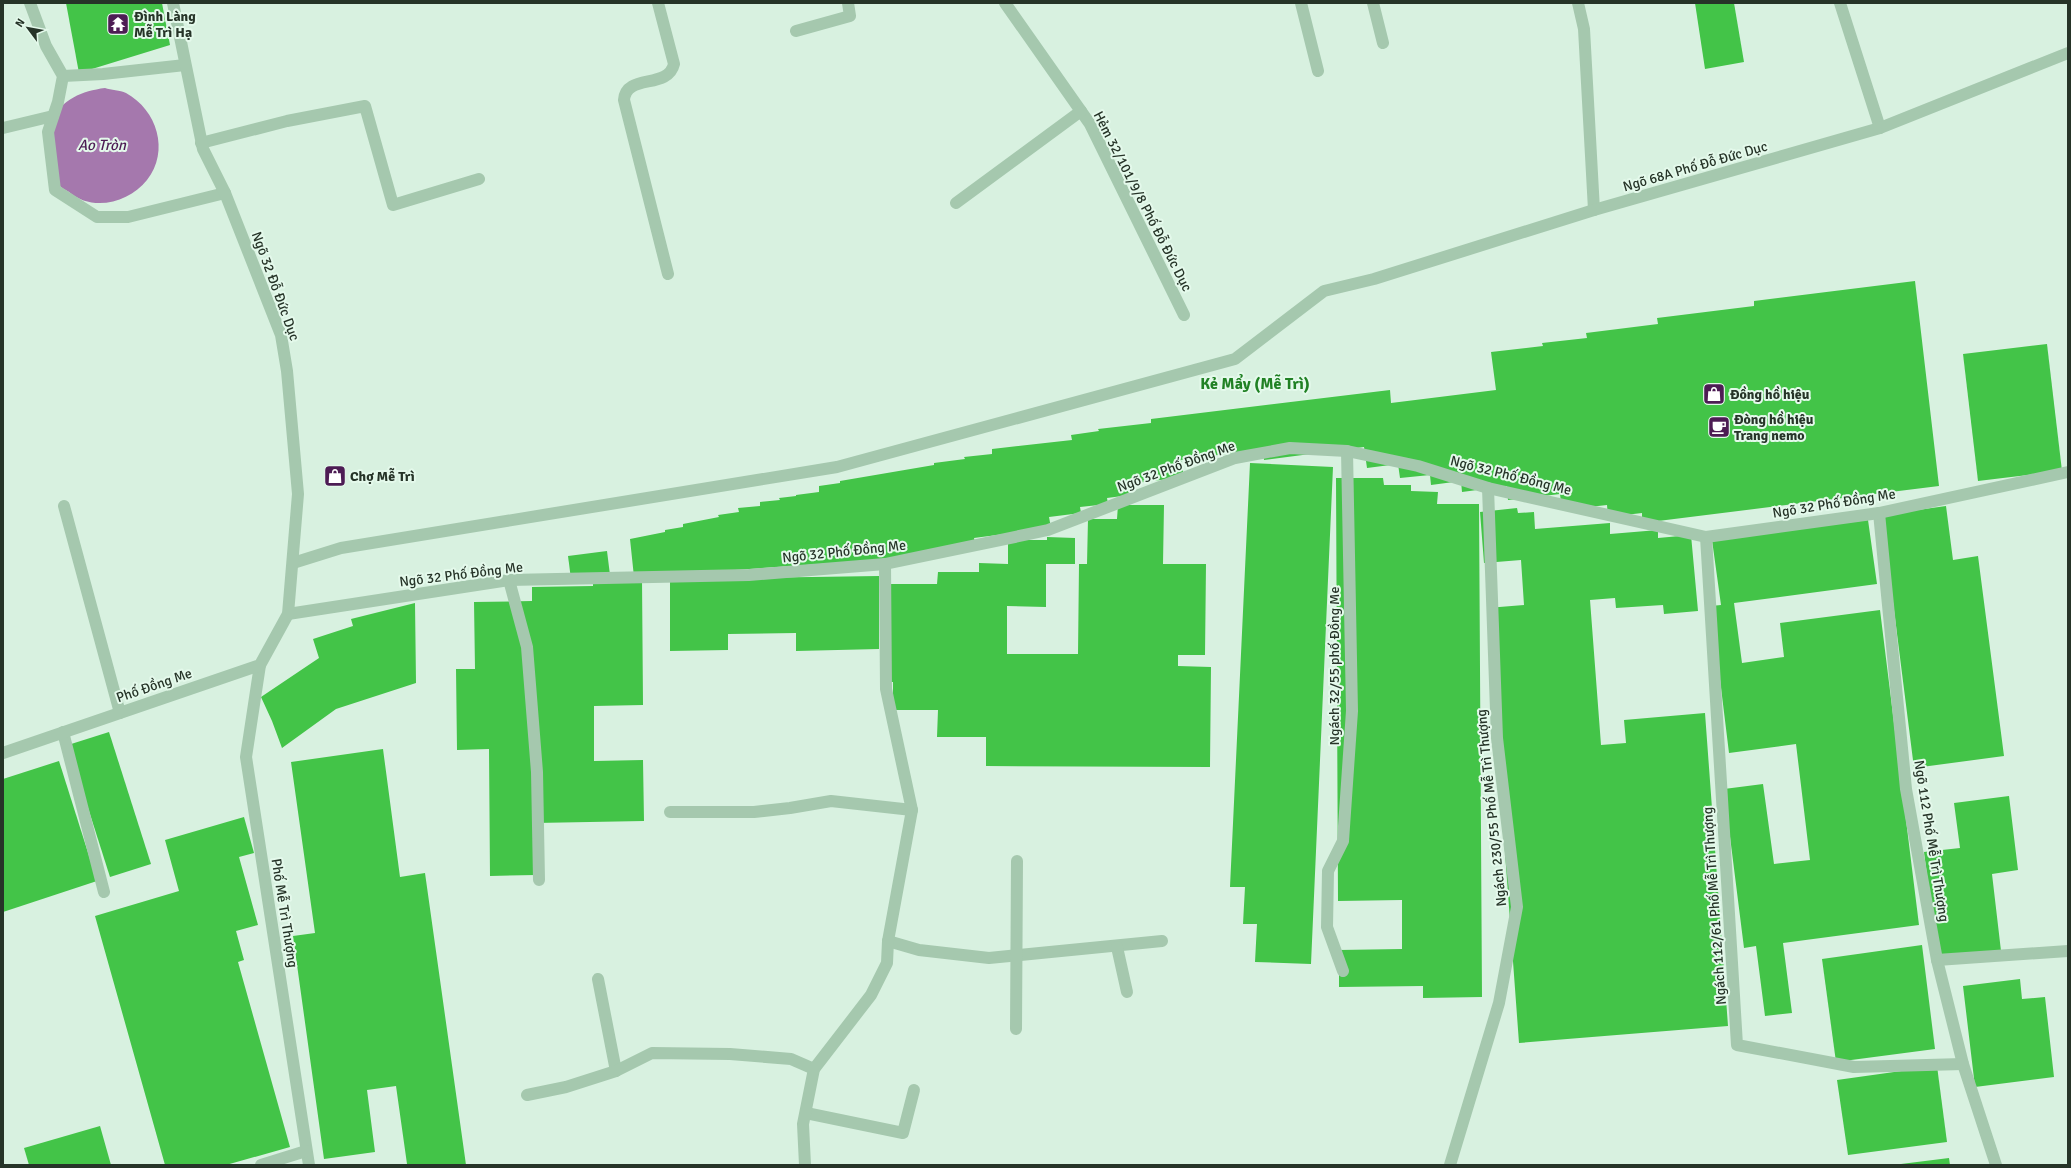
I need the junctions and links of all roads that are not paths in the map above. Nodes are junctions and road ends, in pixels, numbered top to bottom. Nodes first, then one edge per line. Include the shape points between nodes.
1 (30, 3) edge
2 (173, 3) edge
3 (658, 3) edge
4 (848, 3) edge
5 (1005, 3) edge
6 (1301, 3) edge
7 (1374, 3) edge
8 (1578, 3) edge
9 (1840, 3) edge
10 (796, 31) dead end
11 (1383, 43) dead end
12 (2068, 53) edge
13 (185, 65) junction
14 (1318, 71) dead end
15 (62, 76) junction
16 (1081, 111) junction
17 (53, 116) junction
18 (3, 128) edge
19 (1880, 128) junction
20 (201, 142) junction
21 (479, 179) dead end
22 (225, 193) junction
23 (956, 203) dead end
24 (1594, 210) junction
25 (668, 274) dead end
26 (1184, 315) dead end
27 (1347, 451) junction
28 (2068, 472) edge
29 (1488, 488) junction
30 (64, 506) dead end
31 (1879, 513) junction
32 (1706, 537) junction
33 (293, 563) junction
34 (885, 564) junction
35 (509, 580) junction
36 (288, 614) junction
37 (260, 666) junction
38 (120, 713) junction
39 (63, 732) junction
40 (3, 753) edge
41 (912, 810) junction
42 (670, 812) dead end
43 (1018, 861) dead end
44 (539, 880) dead end
45 (104, 892) dead end
46 (888, 941) junction
47 (1162, 941) dead end
48 (1117, 947) junction
49 (2068, 951) edge
50 (1016, 955) junction
51 (1937, 960) junction
52 (1343, 971) dead end
53 (598, 980) dead end
54 (1127, 992) dead end
55 (1016, 1029) dead end
56 (1963, 1064) junction
57 (814, 1069) junction
58 (616, 1071) junction
59 (914, 1090) dead end
60 (527, 1095) dead end
61 (806, 1113) junction
62 (306, 1151) junction
63 (261, 1165) edge
64 (308, 1165) edge
65 (805, 1165) edge
66 (1450, 1165) edge
67 (1996, 1165) edge

1 - 15 street via 46,46
2 - 13 street, Ngõ 32 Đỗ Đức Dục
3 - 25 street via 674,64 672,71 665,77 629,87 624,92 624,100
4 - 10 street via 850,16
5 - 16 street, Hẻm 32/101/9/8 Phố Đỗ Đức Dục
6 - 14 street
7 - 11 street
8 - 24 street via 1584,29
9 - 19 street
12 - 19 street, Ngõ 68A Phố Đỗ Đức Dục
13 - 15 street
13 - 20 street, Ngõ 32 Đỗ Đức Dục
15 - 17 street
16 - 23 street
16 - 26 street, Hẻm 32/101/9/8 Phố Đỗ Đức Dục via 1090,124
17 - 18 street
17 - 22 street via 48,132 55,190 97,217 128,216
19 - 24 street, Ngõ 68A Phố Đỗ Đức Dục
20 - 21 street via 287,121 365,106 393,205
20 - 22 street, Ngõ 32 Đỗ Đức Dục
22 - 33 street, Ngõ 32 Đỗ Đức Dục via 281,335 285,356 298,494
24 - 33 street, Ngõ 68A Phố Đỗ Đức Dục via 1374,279 1324,291 1234,359 837,467 341,548
27 - 29 street, Ngõ 32 Phố Đồng Me via 1418,466
27 - 34 street, Ngõ 32 Phố Đồng Me via 1290,448 1235,458 1048,530
27 - 52 street, Ngách 32/55 phố Đồng Me via 1352,711 1343,841 1328,871 1327,927
28 - 31 street, Ngõ 32 Phố Đồng Me
29 - 32 street, Ngõ 32 Phố Đồng Me
29 - 66 street, Ngách 230/55 Phố Mễ Trì Thượng via 1497,738 1517,907 1499,1003
30 - 38 street
31 - 32 street, Ngõ 32 Phố Đồng Me
31 - 51 street, Ngõ 112 Phố Mễ Trì Thượng via 1906,789
32 - 56 street, Ngách 112/61 Phố Mễ Trì Thượng via 1737,1045 1854,1067
33 - 36 street, Ngõ 32 Đỗ Đức Dục
34 - 35 street, Ngõ 32 Phố Đồng Me via 749,575
34 - 41 street via 886,689
35 - 36 street, Ngõ 32 Phố Đồng Me
35 - 44 street via 527,647 537,772
36 - 37 street
37 - 38 street, Phố Đồng Me
37 - 62 street, Phố Mễ Trì Thượng via 246,757
38 - 39 street, Phố Đồng Me
39 - 40 street, Phố Đồng Me
39 - 45 street
41 - 42 street via 831,801 754,812
41 - 46 street
43 - 50 street
46 - 50 street via 919,950 946,954 990,958
46 - 57 street via 887,963 871,995
47 - 48 street
48 - 50 street
48 - 54 street
49 - 51 street
50 - 55 street
51 - 56 street, Ngõ 112 Phố Mễ Trì Thượng
53 - 58 street
56 - 67 street, Ngõ 112 Phố Mễ Trì Thượng
57 - 58 street via 791,1059 730,1054 652,1053
57 - 61 street
58 - 60 street via 566,1087
59 - 61 street via 903,1133
61 - 65 street via 803,1144
62 - 63 street
62 - 64 street, Phố Mễ Trì Thượng

